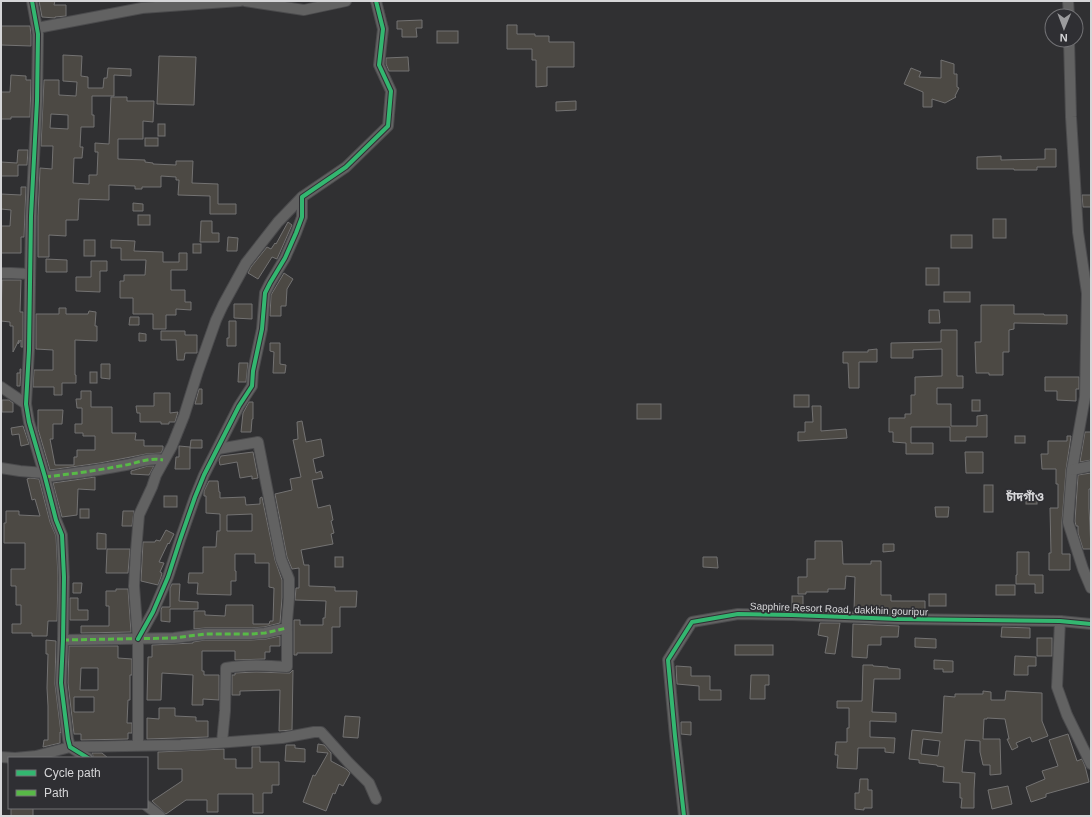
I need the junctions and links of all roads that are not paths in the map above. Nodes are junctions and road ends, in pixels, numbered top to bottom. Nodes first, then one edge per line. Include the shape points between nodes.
1 (32, 1) edge
2 (240, 1) edge
3 (245, 1) edge
4 (346, 1) edge
5 (376, 1) edge
6 (37, 28) junction
7 (1069, 48) edge
8 (302, 197) junction
9 (1, 273) edge
10 (30, 274) junction
11 (1, 387) edge
12 (26, 404) junction
13 (218, 449) junction
14 (164, 460) junction
15 (1091, 466) edge
16 (1, 468) edge
17 (1072, 470) junction
18 (45, 475) junction
19 (1091, 588) edge
20 (1060, 621) junction
21 (1091, 624) edge
22 (287, 628) junction
23 (138, 639) junction
24 (63, 640) junction
25 (222, 742) junction
26 (138, 745) junction
27 (70, 747) junction
28 (26, 757) edge
29 (86, 757) edge
30 (1091, 764) edge
31 (376, 799) dead end
32 (148, 807) edge
33 (160, 816) edge
34 (684, 816) edge

1 - 6 street
2 - 6 street via 142,8
3 - 4 street via 304,10
5 - 8 street via 383,29 379,65 391,91 388,126 346,167
6 - 10 street via 37,101
7 - 17 street via 1078,232 1088,293 1085,397
8 - 13 street via 302,217 296,233 265,293 262,329 252,386 238,406
8 - 14 street via 278,222 246,263 223,305 184,416
9 - 10 street
10 - 12 street
11 - 12 street
12 - 18 street
13 - 22 street via 258,442 280,558 288,579
13 - 23 street via 195,497 168,577
14 - 18 street via 148,459 122,466
14 - 23 street via 139,515 134,586
15 - 17 street
16 - 18 street
17 - 19 street via 1068,522
18 - 24 street via 62,535
20 - 21 street, Sapphire Resort Road, dakkhin gouripur
20 - 30 street via 1057,687 1067,715
20 - 34 street, Sapphire Resort Road, dakkhin gouripur via 738,614 692,622 668,660
22 - 23 street via 266,633
22 - 25 street via 287,667 264,665 226,668
23 - 24 street
23 - 26 street
24 - 27 street via 61,683
25 - 26 street
25 - 31 street via 282,738 321,732 370,783
26 - 27 street
27 - 28 street
27 - 29 street
32 - 33 street

